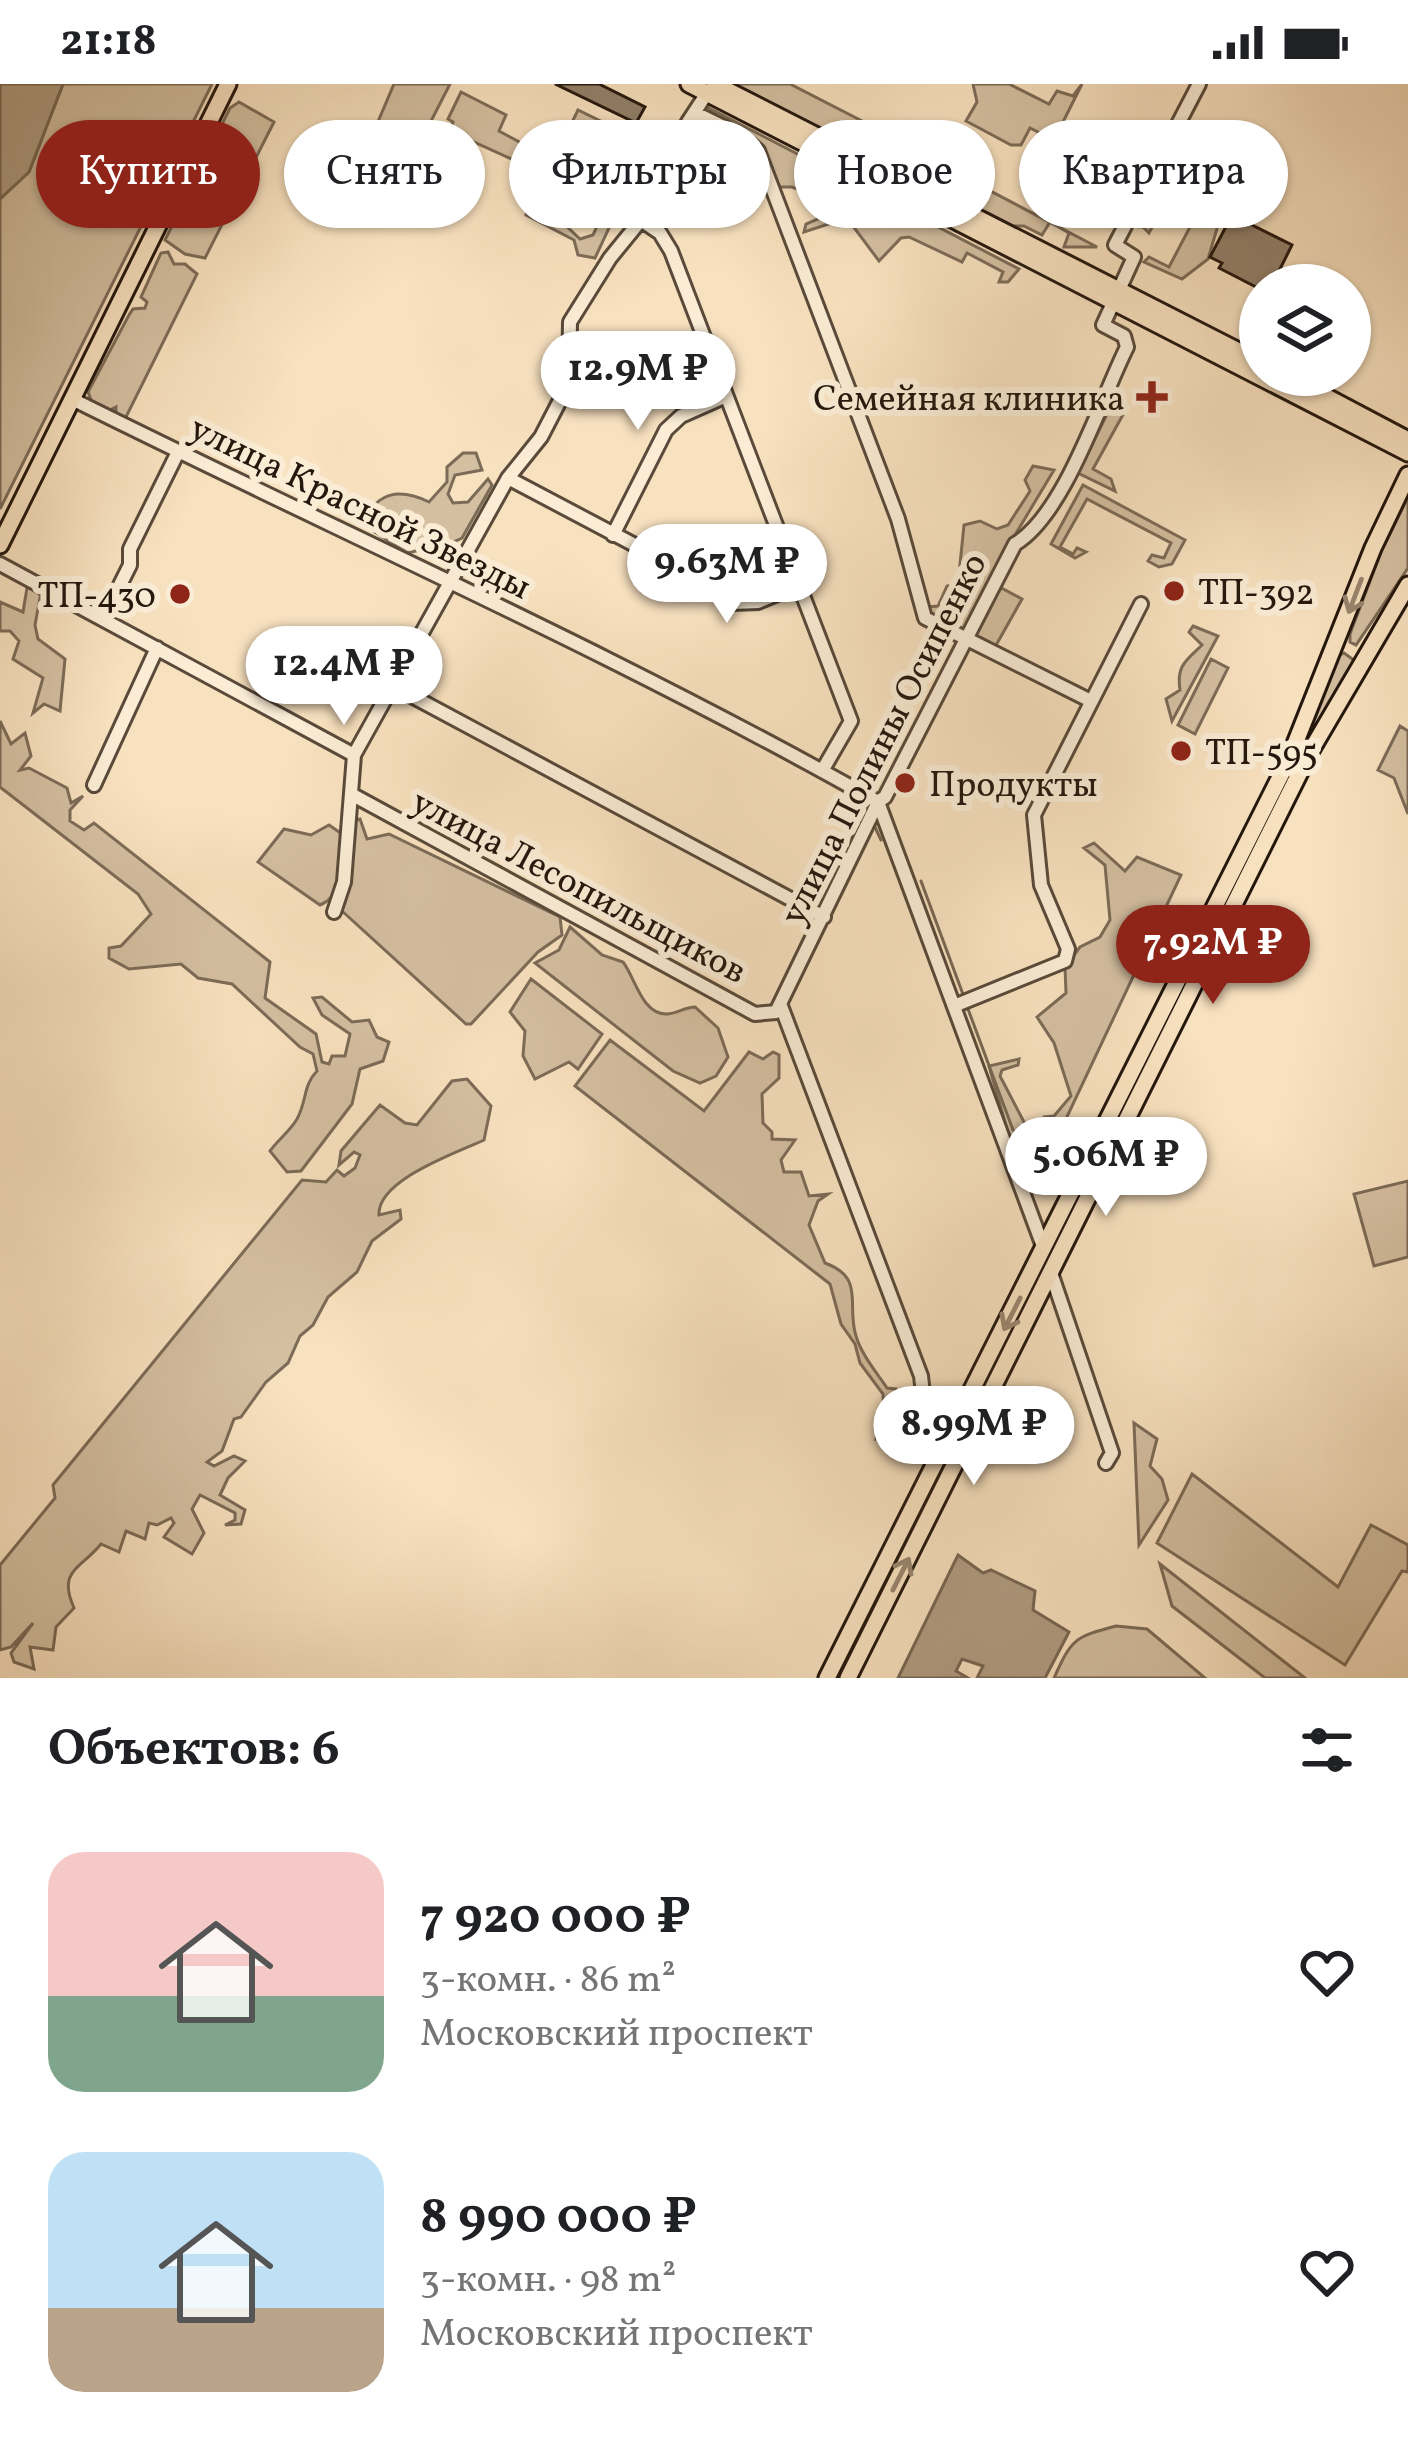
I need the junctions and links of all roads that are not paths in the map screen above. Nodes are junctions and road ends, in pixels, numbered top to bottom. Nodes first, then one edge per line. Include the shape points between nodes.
1 (228, 84) edge
2 (689, 84) edge
3 (1199, 84) edge
4 (712, 87) edge
5 (697, 114) junction
6 (690, 120) edge
7 (634, 228) edge
8 (653, 228) edge
9 (1117, 297) junction
10 (1239, 352) edge
11 (726, 395) junction
12 (1325, 396) edge
13 (73, 399) junction
14 (1408, 440) edge
15 (178, 452) junction
16 (1408, 454) edge
17 (1408, 475) edge
18 (508, 478) junction
19 (613, 535) junction
20 (0, 544) edge
21 (0, 565) edge
22 (452, 582) junction
23 (800, 585) junction
24 (1408, 585) edge
25 (1141, 604) dead end
26 (103, 619) junction
27 (967, 640) junction
28 (1338, 641) junction
29 (157, 648) junction
30 (1364, 656) junction
31 (395, 687) junction
32 (1089, 700) junction
33 (354, 755) junction
34 (822, 771) junction
35 (94, 785) dead end
36 (351, 794) junction
37 (878, 802) junction
38 (334, 912) dead end
39 (824, 917) junction
40 (1177, 1004) junction
41 (781, 1006) junction
42 (954, 1006) junction
43 (1044, 1250) junction
44 (1051, 1273) junction
45 (936, 1461) junction
46 (1106, 1463) dead end
47 (954, 1470) junction
48 (827, 1678) edge
49 (848, 1678) edge

1 - 13 main road
2 - 4 main road
3 - 9 street via 1115,245 1134,257
4 - 5 street
4 - 9 main road
5 - 6 street
5 - 27 street via 758,151 898,519 925,618
7 - 18 street via 570,322 568,383 541,437
8 - 11 street via 671,251
9 - 10 main road
9 - 16 main road
9 - 27 street, улица Полины Осипенко via 1103,325 1124,336 1127,347 1068,473 1033,533 1015,544
11 - 19 street via 666,430
11 - 23 street
12 - 14 main road
13 - 15 street, улица Красной Звезды
13 - 20 main road
15 - 22 street, улица Красной Звезды
15 - 26 street
17 -> 28 main road
18 - 19 street
18 - 22 street
19 - 23 street via 732,603
21 - 26 street
22 - 31 street
22 - 34 street, улица Красной Звезды
23 - 34 street via 851,722
24 - 30 main road
25 - 32 street
26 - 29 street
27 - 32 street
27 - 37 street, улица Полины Осипенко
28 - 30 main road
28 - 40 main road
29 - 33 street
29 - 35 street
30 - 40 main road
31 - 33 street
31 - 39 street
32 - 42 street via 1034,815 1040,885 1068,949 1065,961
33 - 36 street
34 - 37 street, улица Красной Звезды
36 - 38 street
36 - 41 street, улица Лесопильщиков via 755,1014 770,1016
37 - 39 street, улица Полины Осипенко
37 - 42 street
39 - 41 street, улица Полины Осипенко
40 - 43 main road
40 - 44 main road
41 - 45 street via 921,1376 912,1439
42 - 43 street
43 -> 45 main road
44 - 46 street via 1112,1453
44 - 47 main road
45 - 47 main road
45 - 48 main road
49 -> 47 main road

